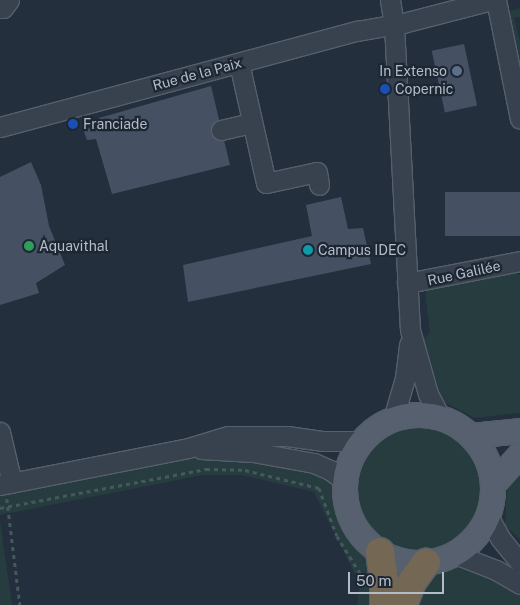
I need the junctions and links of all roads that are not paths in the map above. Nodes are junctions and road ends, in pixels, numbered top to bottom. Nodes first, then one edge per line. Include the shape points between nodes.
1 (9, 0) edge
2 (390, 0) edge
3 (492, 0) edge
4 (496, 0) edge
5 (0, 8) edge
6 (394, 25) junction
7 (239, 63) junction
8 (520, 119) edge
9 (252, 123) junction
10 (0, 127) edge
11 (221, 130) dead end
12 (319, 185) dead end
13 (520, 261) edge
14 (407, 283) junction
15 (410, 330) junction
16 (440, 417) junction
17 (393, 419) junction
18 (520, 431) edge
19 (0, 432) edge
20 (472, 436) junction
21 (362, 441) junction
22 (188, 448) junction
23 (520, 455) edge
24 (345, 481) junction
25 (6, 484) edge
26 (493, 486) junction
27 (488, 516) junction
28 (380, 552) junction
29 (455, 554) junction
30 (426, 563) junction
31 (520, 563) edge
32 (520, 584) edge
33 (384, 605) edge
34 (403, 605) edge

1 - 5 street
2 - 6 street
3 - 6 street, Rue de la Paix
4 - 8 street
6 - 7 street, Rue de la Paix via 357,31
6 - 14 street
7 - 9 street
7 - 10 street, Rue de la Paix
9 - 11 street
9 - 12 street via 266,183 316,172
13 - 14 street, Rue Galilée
14 - 15 street
15 - 16 street via 428,394
15 - 17 street via 405,378
16 - 17 main road via 408,415
16 - 20 main road
17 - 21 main road
18 - 20 main road
19 - 25 street
20 - 26 main road via 483,451
21 - 22 street via 228,436
21 - 24 main road via 350,460
22 - 24 street via 253,452 314,463
22 - 25 street
23 - 26 main road
24 - 28 main road via 346,502 352,522
26 - 27 main road
27 - 29 main road via 469,544
27 - 31 street
28 - 30 main road via 402,561
28 - 33 highway
29 - 30 main road
29 - 32 street via 496,570
30 - 34 highway via 412,582

